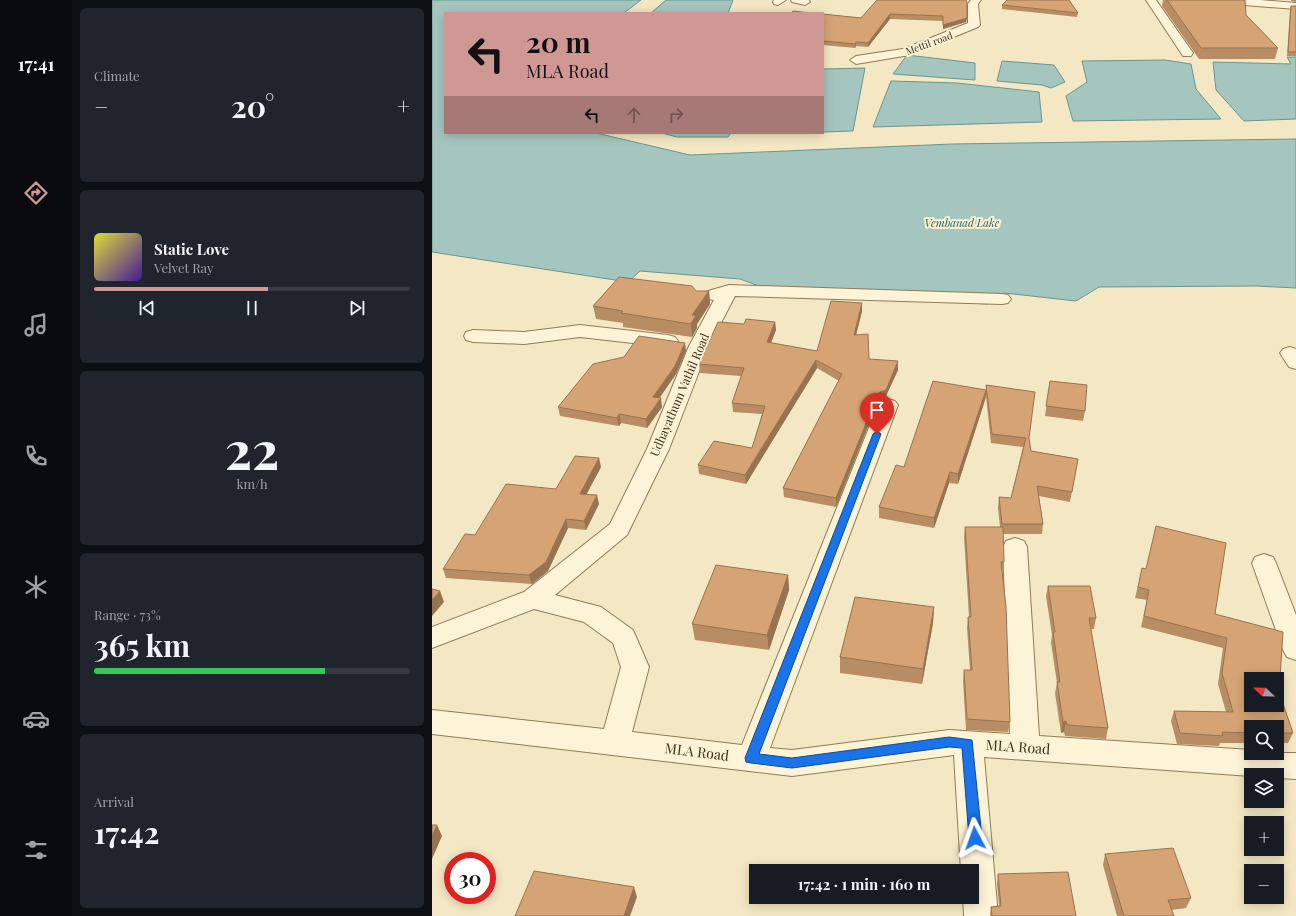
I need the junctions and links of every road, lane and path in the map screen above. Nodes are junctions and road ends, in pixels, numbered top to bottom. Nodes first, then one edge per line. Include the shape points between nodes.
1 (976, 0) edge
2 (1152, 0) edge
3 (1219, 0) edge
4 (1296, 6) edge
5 (1187, 53) dead end
6 (856, 60) dead end
7 (729, 290) junction
8 (704, 299) edge
9 (1002, 299) dead end
10 (473, 336) dead end
11 (699, 346) junction
12 (888, 405) dead end
13 (1015, 547) dead end
14 (1264, 563) dead end
15 (533, 599) junction
16 (432, 638) edge
17 (1296, 650) edge
18 (432, 722) edge
19 (615, 743) junction
20 (968, 744) junction
21 (1025, 748) junction
22 (751, 758) junction
23 (1296, 766) edge
24 (981, 916) edge

1 - 6 street, Mettil road via 973,4 974,25 906,52
2 - 5 street
3 - 4 street
7 - 8 street
7 - 9 street
7 - 11 street, Udhayathum Vathil Road
10 - 11 street via 524,338 580,331
11 - 15 street, Udhayathum Vathil Road via 658,449 619,529
12 - 22 street
13 - 21 street
14 - 17 street
15 - 16 street, Udhayathum Vathil Road
15 - 19 street via 592,614 624,637 635,667
18 - 19 street, MLA Road
19 - 22 street, MLA Road
20 - 21 street, MLA Road
20 - 22 street, MLA Road via 949,742 792,763
20 - 24 street
21 - 23 street, MLA Road

